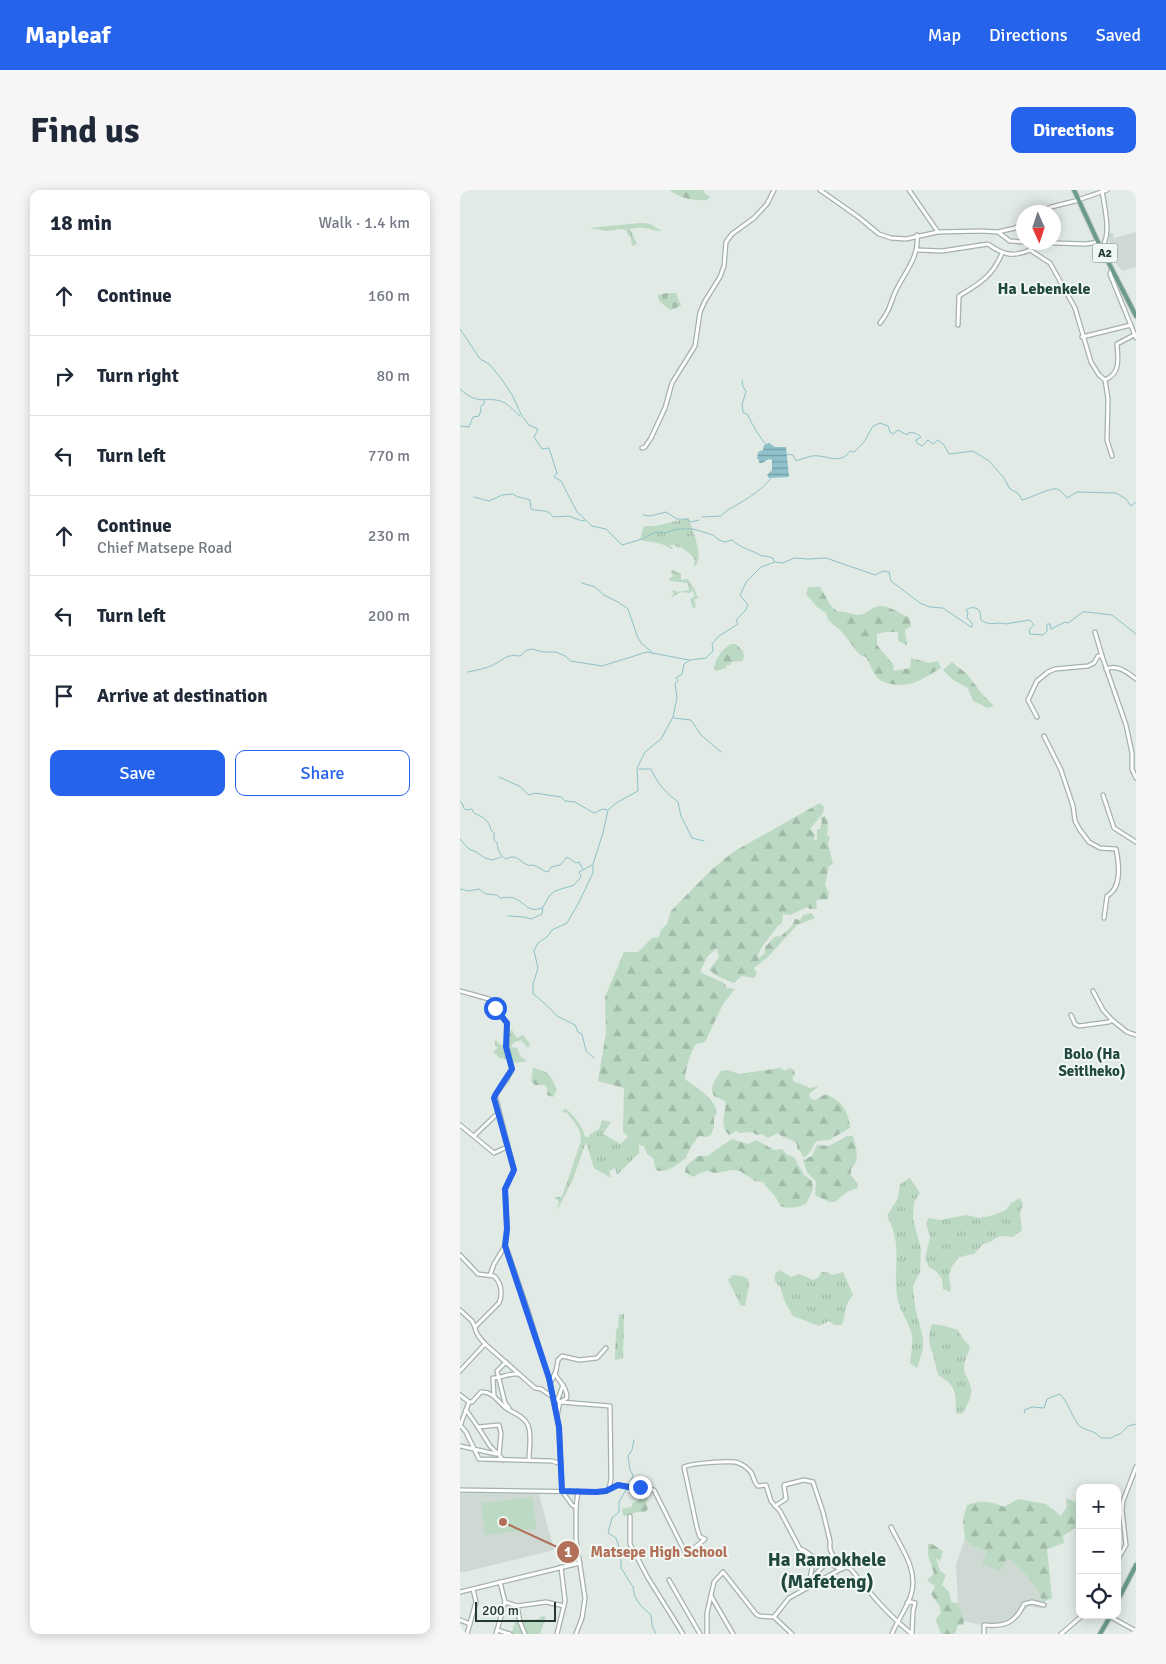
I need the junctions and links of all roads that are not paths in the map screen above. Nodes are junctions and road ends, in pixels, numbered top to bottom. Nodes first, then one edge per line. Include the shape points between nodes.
1 (774, 190) edge
2 (820, 190) edge
3 (909, 190) edge
4 (1074, 190) edge
5 (1107, 190) edge
6 (1102, 191) edge
7 (1078, 199) junction
8 (1058, 205) edge
9 (1016, 227) edge
10 (938, 232) junction
11 (998, 232) junction
12 (917, 235) junction
13 (1016, 241) edge
14 (1098, 242) junction
15 (1061, 244) edge
16 (1102, 247) junction
17 (917, 250) junction
18 (1030, 250) joint
19 (1002, 253) junction
20 (1112, 269) junction
21 (1136, 316) edge
22 (880, 323) dead end
23 (958, 325) dead end
24 (1131, 325) junction
25 (1135, 336) edge
26 (1082, 337) junction
27 (1105, 380) junction
28 (642, 448) dead end
29 (1112, 456) dead end
30 (1095, 632) dead end
31 (1102, 656) junction
32 (1106, 669) junction
33 (1136, 679) edge
34 (1037, 717) dead end
35 (1044, 736) dead end
36 (1134, 762) edge
37 (1136, 778) edge
38 (1102, 795) dead end
39 (1136, 842) edge
40 (1104, 918) dead end
41 (460, 991) edge
42 (1093, 991) dead end
43 (1071, 1015) dead end
44 (1112, 1020) junction
45 (1136, 1034) edge
46 (499, 1112) junction
47 (460, 1125) edge
48 (475, 1136) junction
49 (507, 1147) junction
50 (505, 1246) junction
51 (460, 1255) edge
52 (490, 1275) junction
53 (460, 1310) edge
54 (475, 1327) junction
55 (485, 1344) junction
56 (606, 1348) dead end
57 (506, 1362) junction
58 (460, 1371) edge
59 (555, 1374) junction
60 (521, 1375) junction
61 (499, 1378) junction
62 (550, 1384) junction
63 (564, 1384) junction
64 (551, 1390) junction
65 (543, 1391) junction
66 (460, 1395) edge
67 (494, 1396) junction
68 (553, 1397) junction
69 (559, 1401) junction
70 (469, 1402) junction
71 (466, 1410) junction
72 (510, 1410) junction
73 (557, 1416) junction
74 (460, 1425) edge
75 (478, 1426) junction
76 (460, 1446) edge
77 (475, 1449) junction
78 (498, 1454) junction
79 (503, 1460) junction
80 (529, 1460) junction
81 (561, 1464) junction
82 (1136, 1467) edge
83 (609, 1489) junction
84 (460, 1490) edge
85 (562, 1491) junction
86 (578, 1492) junction
87 (576, 1506) junction
88 (775, 1506) junction
89 (630, 1516) dead end
90 (891, 1527) dead end
91 (1121, 1554) edge
92 (809, 1555) junction
93 (833, 1556) junction
94 (580, 1563) junction
95 (825, 1564) junction
96 (1136, 1565) edge
97 (561, 1567) junction
98 (842, 1569) junction
99 (669, 1580) dead end
100 (810, 1580) junction
101 (500, 1582) junction
102 (809, 1586) junction
103 (473, 1589) junction
104 (460, 1592) edge
105 (1121, 1594) edge
106 (711, 1596) junction
107 (505, 1602) junction
108 (907, 1603) junction
109 (1044, 1605) dead end
110 (518, 1606) junction
111 (564, 1606) junction
112 (774, 1617) junction
113 (1078, 1619) edge
114 (1108, 1619) edge
115 (1114, 1619) edge
116 (460, 1620) edge
117 (897, 1622) junction
118 (470, 1624) junction
119 (1136, 1631) edge
120 (496, 1632) edge
121 (467, 1634) edge
122 (510, 1634) edge
123 (525, 1634) edge
124 (556, 1634) edge
125 (576, 1634) edge
126 (683, 1634) edge
127 (700, 1634) edge
128 (707, 1634) edge
129 (734, 1634) edge
130 (792, 1634) edge
131 (892, 1634) edge
132 (912, 1634) edge
133 (984, 1634) edge
134 (1061, 1634) edge
135 (1100, 1634) edge

1 - 28 street via 768,204 726,242 724,266 700,312 695,346 672,383 652,438
2 - 12 street via 879,234 900,239
3 - 10 street
4 - 7 main road, A2
5 - 6 street
6 - 7 street
6 - 16 street via 1106,242
7 - 8 street
7 - 14 main road, A2
9 - 11 street
10 - 11 street
10 - 12 street
11 - 13 street
12 - 17 street
14 - 15 street
14 - 16 main road, A2
16 - 20 main road, A2
17 - 19 street via 942,251 988,244
17 - 22 street via 890,309
18 - 19 street
18 - 26 street via 1050,263 1075,308
19 - 23 street via 989,275 959,296
20 - 21 main road, A2
20 - 24 street via 1110,274
24 - 25 street
24 - 26 street
25 - 27 street via 1117,344 1119,364 1112,377
26 - 27 street via 1091,362
27 - 29 street via 1107,440
30 - 31 street
31 - 32 street
31 - 34 street via 1088,666 1055,669 1037,681 1028,700
32 - 33 street via 1121,669
32 - 36 street via 1126,725
35 - 40 street via 1061,770 1080,830 1100,848 1116,849 1119,872 1117,883 1107,896
36 - 37 street via 1132,769
38 - 39 street via 1114,828
41 - 46 street via 489,999 507,1023 506,1047 512,1069 495,1095
42 - 44 street
43 - 44 street via 1078,1026
44 - 45 street via 1127,1032
46 - 48 street
46 - 49 street
47 - 48 street
48 - 49 street via 494,1152
49 - 50 street via 514,1170 505,1189
50 - 52 street
50 - 62 street
51 - 52 street via 478,1274
52 - 54 street via 499,1282 500,1303
53 - 54 street
54 - 55 street
55 - 57 street
55 - 58 street
56 - 59 street via 597,1358 578,1360 562,1356
57 - 60 street
57 - 61 street via 498,1371
59 - 62 street
59 - 63 street
60 - 61 street via 509,1374
60 - 65 street
61 - 67 street via 493,1378
61 - 72 street
62 - 64 street
63 - 69 street via 559,1392
63 - 69 street via 567,1398
64 - 65 street
64 - 68 street
65 - 68 street
66 - 70 street
67 - 70 street via 481,1392
67 - 72 street
68 - 69 street
68 - 73 street
69 - 73 street
69 - 83 street via 610,1406
70 - 71 street
71 - 74 street
71 - 75 street
72 - 80 street via 528,1426
73 - 81 street
74 - 77 street
75 - 78 street
75 - 78 street via 499,1425
76 - 77 street
77 - 78 street
77 - 79 street via 479,1459
78 - 79 street
79 - 80 street
80 - 81 street
81 - 85 street
82 - 91 street via 1122,1505 1126,1546
83 - 86 street
83 - 88 street via 618,1485 654,1490 685,1552 705,1539 700,1537 692,1510 684,1467 736,1462 752,1473 755,1484 766,1485
84 - 85 street
85 - 86 street
85 - 87 street
86 - 87 street
87 - 94 street
88 - 92 street via 800,1549
88 - 93 street via 786,1499 784,1485 804,1480 813,1482
89 - 126 street via 630,1544
90 - 108 street via 911,1566 912,1588
92 - 95 street
92 - 100 street
93 - 95 street
93 - 98 street
94 - 97 street
94 - 125 street via 585,1598
95 - 98 street
95 - 100 street
96 - 105 main road
97 - 101 street
97 - 111 street
98 - 102 street
98 - 117 street via 850,1568
99 - 127 street
100 - 102 street
101 - 103 street
101 - 107 street
102 - 112 street via 789,1598
103 - 104 street
103 - 118 street via 476,1602
106 - 112 street via 714,1582 724,1572 756,1614
106 - 128 street
106 - 129 street
107 - 110 street
107 - 120 street
108 - 117 street
108 - 132 street via 915,1604
109 - 133 street via 1024,1604 1008,1623 984,1625
110 - 111 street via 546,1602
110 - 123 street
111 - 124 street
112 - 130 street
113 - 134 street
114 - 135 main road
115 - 119 street
116 - 118 street
117 - 131 street
117 - 132 street
118 - 121 street
120 - 122 street

